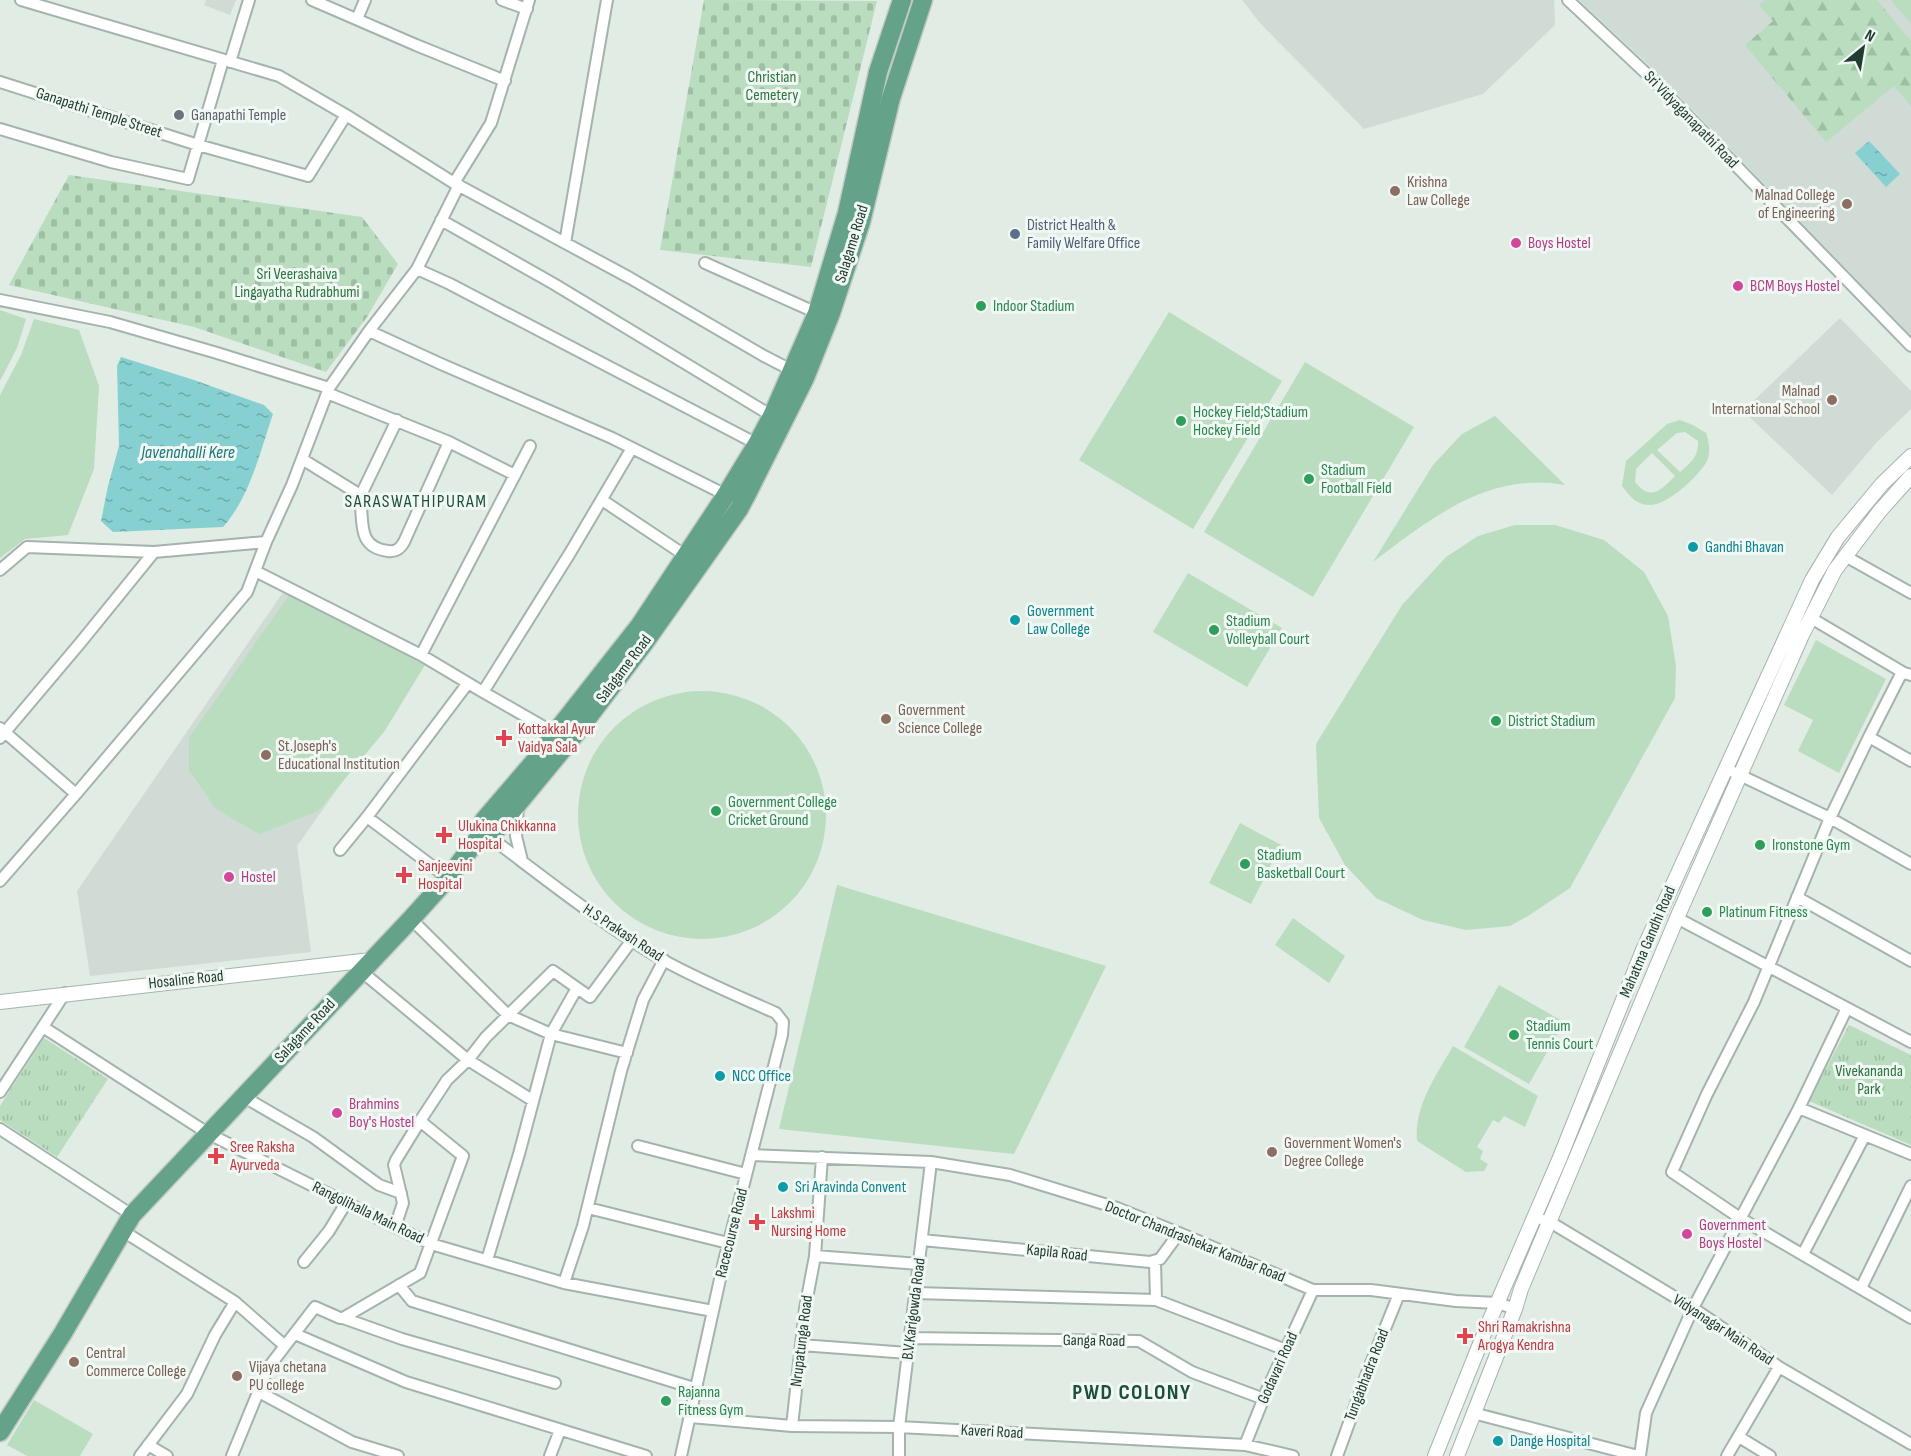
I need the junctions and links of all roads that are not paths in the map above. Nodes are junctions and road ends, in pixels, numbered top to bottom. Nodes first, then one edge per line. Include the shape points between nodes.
1 (21, 0) edge
2 (249, 0) edge
3 (312, 0) edge
4 (365, 0) edge
5 (502, 0) edge
6 (607, 0) edge
7 (902, 0) edge
8 (923, 0) edge
9 (1568, 0) edge
10 (528, 5) edge
11 (357, 20) junction
12 (226, 61) junction
13 (505, 81) junction
14 (0, 82) edge
15 (346, 115) junction
16 (0, 129) edge
17 (198, 145) junction
18 (456, 184) junction
19 (441, 220) junction
20 (565, 243) junction
21 (705, 263) dead end
22 (417, 269) junction
23 (0, 300) edge
24 (817, 313) junction
25 (369, 331) junction
26 (1911, 346) edge
27 (791, 369) junction
28 (328, 391) junction
29 (772, 416) junction
30 (397, 420) junction
31 (449, 442) junction
32 (757, 444) junction
33 (530, 446) dead end
34 (632, 448) junction
35 (1911, 456) edge
36 (302, 459) junction
37 (1893, 474) junction
38 (515, 475) junction
39 (1909, 481) edge
40 (726, 495) junction
41 (360, 497) junction
42 (602, 500) junction
43 (266, 542) junction
44 (154, 552) junction
45 (686, 556) junction
46 (1845, 556) junction
47 (0, 570) edge
48 (255, 571) junction
49 (1911, 593) edge
50 (1811, 618) junction
51 (421, 655) junction
52 (1908, 674) edge
53 (468, 683) junction
54 (483, 692) junction
55 (2, 733) edge
56 (562, 737) junction
57 (1869, 737) junction
58 (1911, 761) edge
59 (1725, 768) junction
60 (1739, 774) junction
61 (76, 794) junction
62 (518, 803) junction
63 (367, 818) junction
64 (1830, 819) junction
65 (483, 832) junction
66 (340, 850) dead end
67 (522, 861) junction
68 (1911, 864) edge
69 (448, 878) junction
70 (0, 881) edge
71 (1797, 897) junction
72 (1677, 918) junction
73 (411, 919) junction
74 (632, 940) junction
75 (664, 960) junction
76 (1911, 961) edge
77 (366, 965) junction
78 (1769, 966) junction
79 (577, 988) junction
80 (1627, 989) junction
81 (65, 993) junction
82 (1642, 998) junction
83 (0, 1002) edge
84 (1846, 1008) junction
85 (776, 1013) joint
86 (508, 1015) junction
87 (43, 1027) junction
88 (552, 1034) junction
89 (1911, 1042) edge
90 (627, 1053) junction
91 (468, 1060) junction
92 (0, 1092) edge
93 (243, 1097) junction
94 (532, 1100) junction
95 (1798, 1108) junction
96 (420, 1121) junction
97 (0, 1129) edge
98 (208, 1134) junction
99 (1865, 1135) junction
100 (638, 1146) dead end
101 (1911, 1154) edge
102 (752, 1155) junction
103 (822, 1157) junction
104 (931, 1162) junction
105 (746, 1174) junction
106 (1911, 1186) edge
107 (401, 1193) junction
108 (346, 1203) junction
109 (588, 1208) junction
110 (1534, 1218) junction
111 (1740, 1218) junction
112 (1550, 1222) junction
113 (127, 1223) junction
114 (395, 1227) junction
115 (1179, 1233) junction
116 (922, 1240) junction
117 (728, 1243) junction
118 (431, 1244) junction
119 (1803, 1254) junction
120 (815, 1256) junction
121 (487, 1260) junction
122 (304, 1262) dead end
123 (1155, 1262) junction
124 (919, 1264) junction
125 (564, 1282) junction
126 (399, 1285) junction
127 (1861, 1288) junction
128 (1313, 1290) junction
129 (916, 1293) junction
130 (1399, 1294) junction
131 (1156, 1300) junction
132 (235, 1302) junction
133 (1498, 1303) junction
134 (1693, 1308) junction
135 (1515, 1309) junction
136 (713, 1311) junction
137 (343, 1318) junction
138 (1911, 1318) edge
139 (294, 1334) junction
140 (910, 1338) junction
141 (801, 1345) junction
142 (285, 1346) junction
143 (1286, 1350) junction
144 (908, 1353) junction
145 (1779, 1367) junction
146 (555, 1383) dead end
147 (697, 1389) junction
148 (259, 1392) junction
149 (1264, 1399) junction
150 (1473, 1413) junction
151 (690, 1417) junction
152 (792, 1426) junction
153 (899, 1427) junction
154 (560, 1430) junction
155 (0, 1432) edge
156 (1739, 1437) junction
157 (1911, 1444) edge
158 (148, 1445) junction
159 (1245, 1445) junction
160 (140, 1456) edge
161 (167, 1456) edge
162 (232, 1456) edge
163 (398, 1456) edge
164 (550, 1456) edge
165 (646, 1456) edge
166 (681, 1456) edge
167 (899, 1456) edge
168 (1293, 1456) edge
169 (1337, 1456) edge
170 (1435, 1456) edge
171 (1456, 1456) edge
172 (1639, 1456) edge
173 (1727, 1456) edge
174 (1770, 1456) edge

1 - 12 street
2 - 12 street
3 - 11 street
4 - 11 street
5 - 10 street
6 - 20 street
7 - 24 main road via 878,72 847,213
8 - 56 main road, Salagame Road via 891,98 857,233 831,313 800,387 739,509 645,642
9 - 26 street, Sri Vidyaganapathi Road via 1650,77
10 - 13 street
11 - 13 street
12 - 15 street via 279,76
12 - 17 street
13 - 18 street via 491,123
14 - 17 street, Ganapathi Temple Street
15 - 17 street, Ganapathi Temple Street via 308,176
15 - 18 street
16 - 17 street via 111,162 188,179
18 - 19 street
18 - 20 street
19 - 22 street
19 - 29 street
20 - 27 street
21 - 24 street
22 - 25 street
22 - 32 street
23 - 28 street via 110,322 218,353
24 - 27 main road
25 - 28 street
25 - 34 street
27 - 29 main road
28 - 30 street
28 - 36 street
29 - 32 main road
30 - 31 street
30 - 41 street
31 - 38 street
31 - 41 street via 400,548 381,550 365,538
32 - 40 main road
33 - 38 street
34 - 40 street
34 - 42 street
35 - 37 street, Mahatma Gandhi Road
36 - 41 street
36 - 43 street
37 - 39 street
37 - 59 street, Mahatma Gandhi Road via 1838,537 1812,580
38 - 51 street
39 - 46 street, Mahatma Gandhi Road
40 - 45 main road
42 - 45 street
42 - 54 street
43 - 44 street
43 - 48 street
44 - 47 street via 27,547
44 - 55 street
45 - 56 main road
46 - 49 street
46 - 50 street, Mahatma Gandhi Road
48 - 51 street
48 - 61 street via 247,592
50 - 52 street
50 - 60 street, Mahatma Gandhi Road
51 - 53 street
52 - 57 street via 1900,676
53 - 54 street
53 - 63 street
54 - 56 street
55 - 61 street
56 - 62 main road, Salagame Road
56 - 65 main road via 539,756 484,820
57 - 58 street
57 - 64 street
59 - 60 street
59 - 80 street, Mahatma Gandhi Road
60 - 64 street
60 - 72 street, Mahatma Gandhi Road
61 - 70 street
62 - 65 main road, Salagame Road via 497,829
62 - 67 street via 516,836
63 - 66 street
63 - 69 street
64 - 68 street
64 - 71 street
65 - 67 street, H.S Prakash Road
65 - 69 main road, Salagame Road
67 - 74 street, H.S Prakash Road
69 - 73 main road, Salagame Road
71 - 76 street
71 - 78 street
72 - 78 street
72 - 82 street, Mahatma Gandhi Road
73 - 77 main road, Salagame Road
73 - 86 street
74 - 75 street, H.S Prakash Road
74 - 79 street via 590,997
75 - 85 street, H.S Prakash Road
75 - 90 street via 643,1000
77 - 81 street, Hosaline Road
77 - 91 street
77 - 93 main road, Salagame Road
78 - 84 street
78 - 111 street via 1672,1172
79 - 86 street via 553,971
79 - 88 street
80 - 82 street
80 - 110 street, Mahatma Gandhi Road
81 - 83 street, Hosaline Road
81 - 87 street
82 - 112 street, Mahatma Gandhi Road
84 - 89 street
84 - 95 street
85 - 102 street, Racecourse Road via 783,1022 782,1035
86 - 88 street
86 - 91 street
87 - 92 street
87 - 98 street, Rangolihalla Main Road
88 - 90 street
88 - 94 street
90 - 109 street
91 - 94 street
91 - 96 street via 447,1080
93 - 98 main road, Salagame Road
93 - 107 street via 313,1137 374,1182
94 - 121 street
95 - 99 street
95 - 111 street
96 - 107 street via 396,1160
96 - 118 street via 463,1156
97 - 113 street
98 - 108 street, Rangolihalla Main Road
98 - 113 main road, Salagame Road
99 - 101 street
99 - 119 street
100 - 105 street
102 - 103 street, Doctor Chandrashekar Kambar Road
102 - 105 street, Racecourse Road
103 - 104 street, Doctor Chandrashekar Kambar Road
103 - 120 street, Nrupatunga Road
104 - 115 street, Doctor Chandrashekar Kambar Road via 1010,1175 1117,1208
104 - 116 street, B.V.Karigowda Road
105 - 117 street, Racecourse Road
106 - 127 street
107 - 114 street via 403,1203
108 - 114 street, Rangolihalla Main Road
108 - 122 street
109 - 117 street
109 - 125 street
110 - 112 street, Vidyanagar Main Road
110 - 133 street, Mahatma Gandhi Road
111 - 119 street
111 - 134 street
112 - 134 street, Vidyanagar Main Road
112 - 135 street, Mahatma Gandhi Road
113 - 132 street
113 - 155 main road, Salagame Road
114 - 118 street, Rangolihalla Main Road
115 - 123 street
115 - 128 street, Doctor Chandrashekar Kambar Road
116 - 123 street, Kapila Road
116 - 124 street, B.V.Karigowda Road
117 - 136 street, Racecourse Road
118 - 121 street, Rangolihalla Main Road
118 - 126 street via 420,1273
119 - 127 street
120 - 124 street
120 - 141 street, Nrupatunga Road
121 - 125 street, Rangolihalla Main Road
123 - 131 street
124 - 129 street, B.V.Karigowda Road
125 - 136 street, Rangolihalla Main Road
126 - 137 street
126 - 147 street via 412,1301
127 - 138 street
128 - 130 street, Doctor Chandrashekar Kambar Road
128 - 143 street, Godavari Road
129 - 131 street
129 - 140 street, B.V.Karigowda Road
130 - 133 street, Doctor Chandrashekar Kambar Road
130 - 169 street, Tungabhadra Road
131 - 143 street
132 - 142 street
132 - 158 street via 187,1394
133 - 135 street, Doctor Chandrashekar Kambar Road
133 - 170 street, Mahatma Gandhi Road
134 - 145 street, Vidyanagar Main Road
134 - 172 street via 1646,1413
135 - 150 street, Mahatma Gandhi Road
136 - 147 street, Racecourse Road
137 - 139 street via 315,1307
137 - 146 street
139 - 142 street
139 - 154 street via 406,1382
140 - 144 street, B.V.Karigowda Road
140 - 149 street, Ganga Road via 1139,1341 1192,1372
141 - 144 street
141 - 152 street, Nrupatunga Road
142 - 148 street via 268,1368
143 - 149 street, Godavari Road
144 - 153 street, B.V.Karigowda Road
145 - 156 street
145 - 157 street, Vidyanagar Main Road
147 - 151 street, Racecourse Road
148 - 162 street
148 - 163 street via 352,1442
149 - 159 street, Godavari Road
150 - 171 street, Mahatma Gandhi Road
150 - 172 street
151 - 152 street, Kaveri Road
151 - 166 street, Racecourse Road
152 - 153 street, Kaveri Road
153 - 159 street, Kaveri Road
153 - 167 street, B.V.Karigowda Road
154 - 164 street
154 - 165 street
156 - 173 street
156 - 174 street
158 - 160 street
158 - 161 street
159 - 168 street, Kaveri Road

